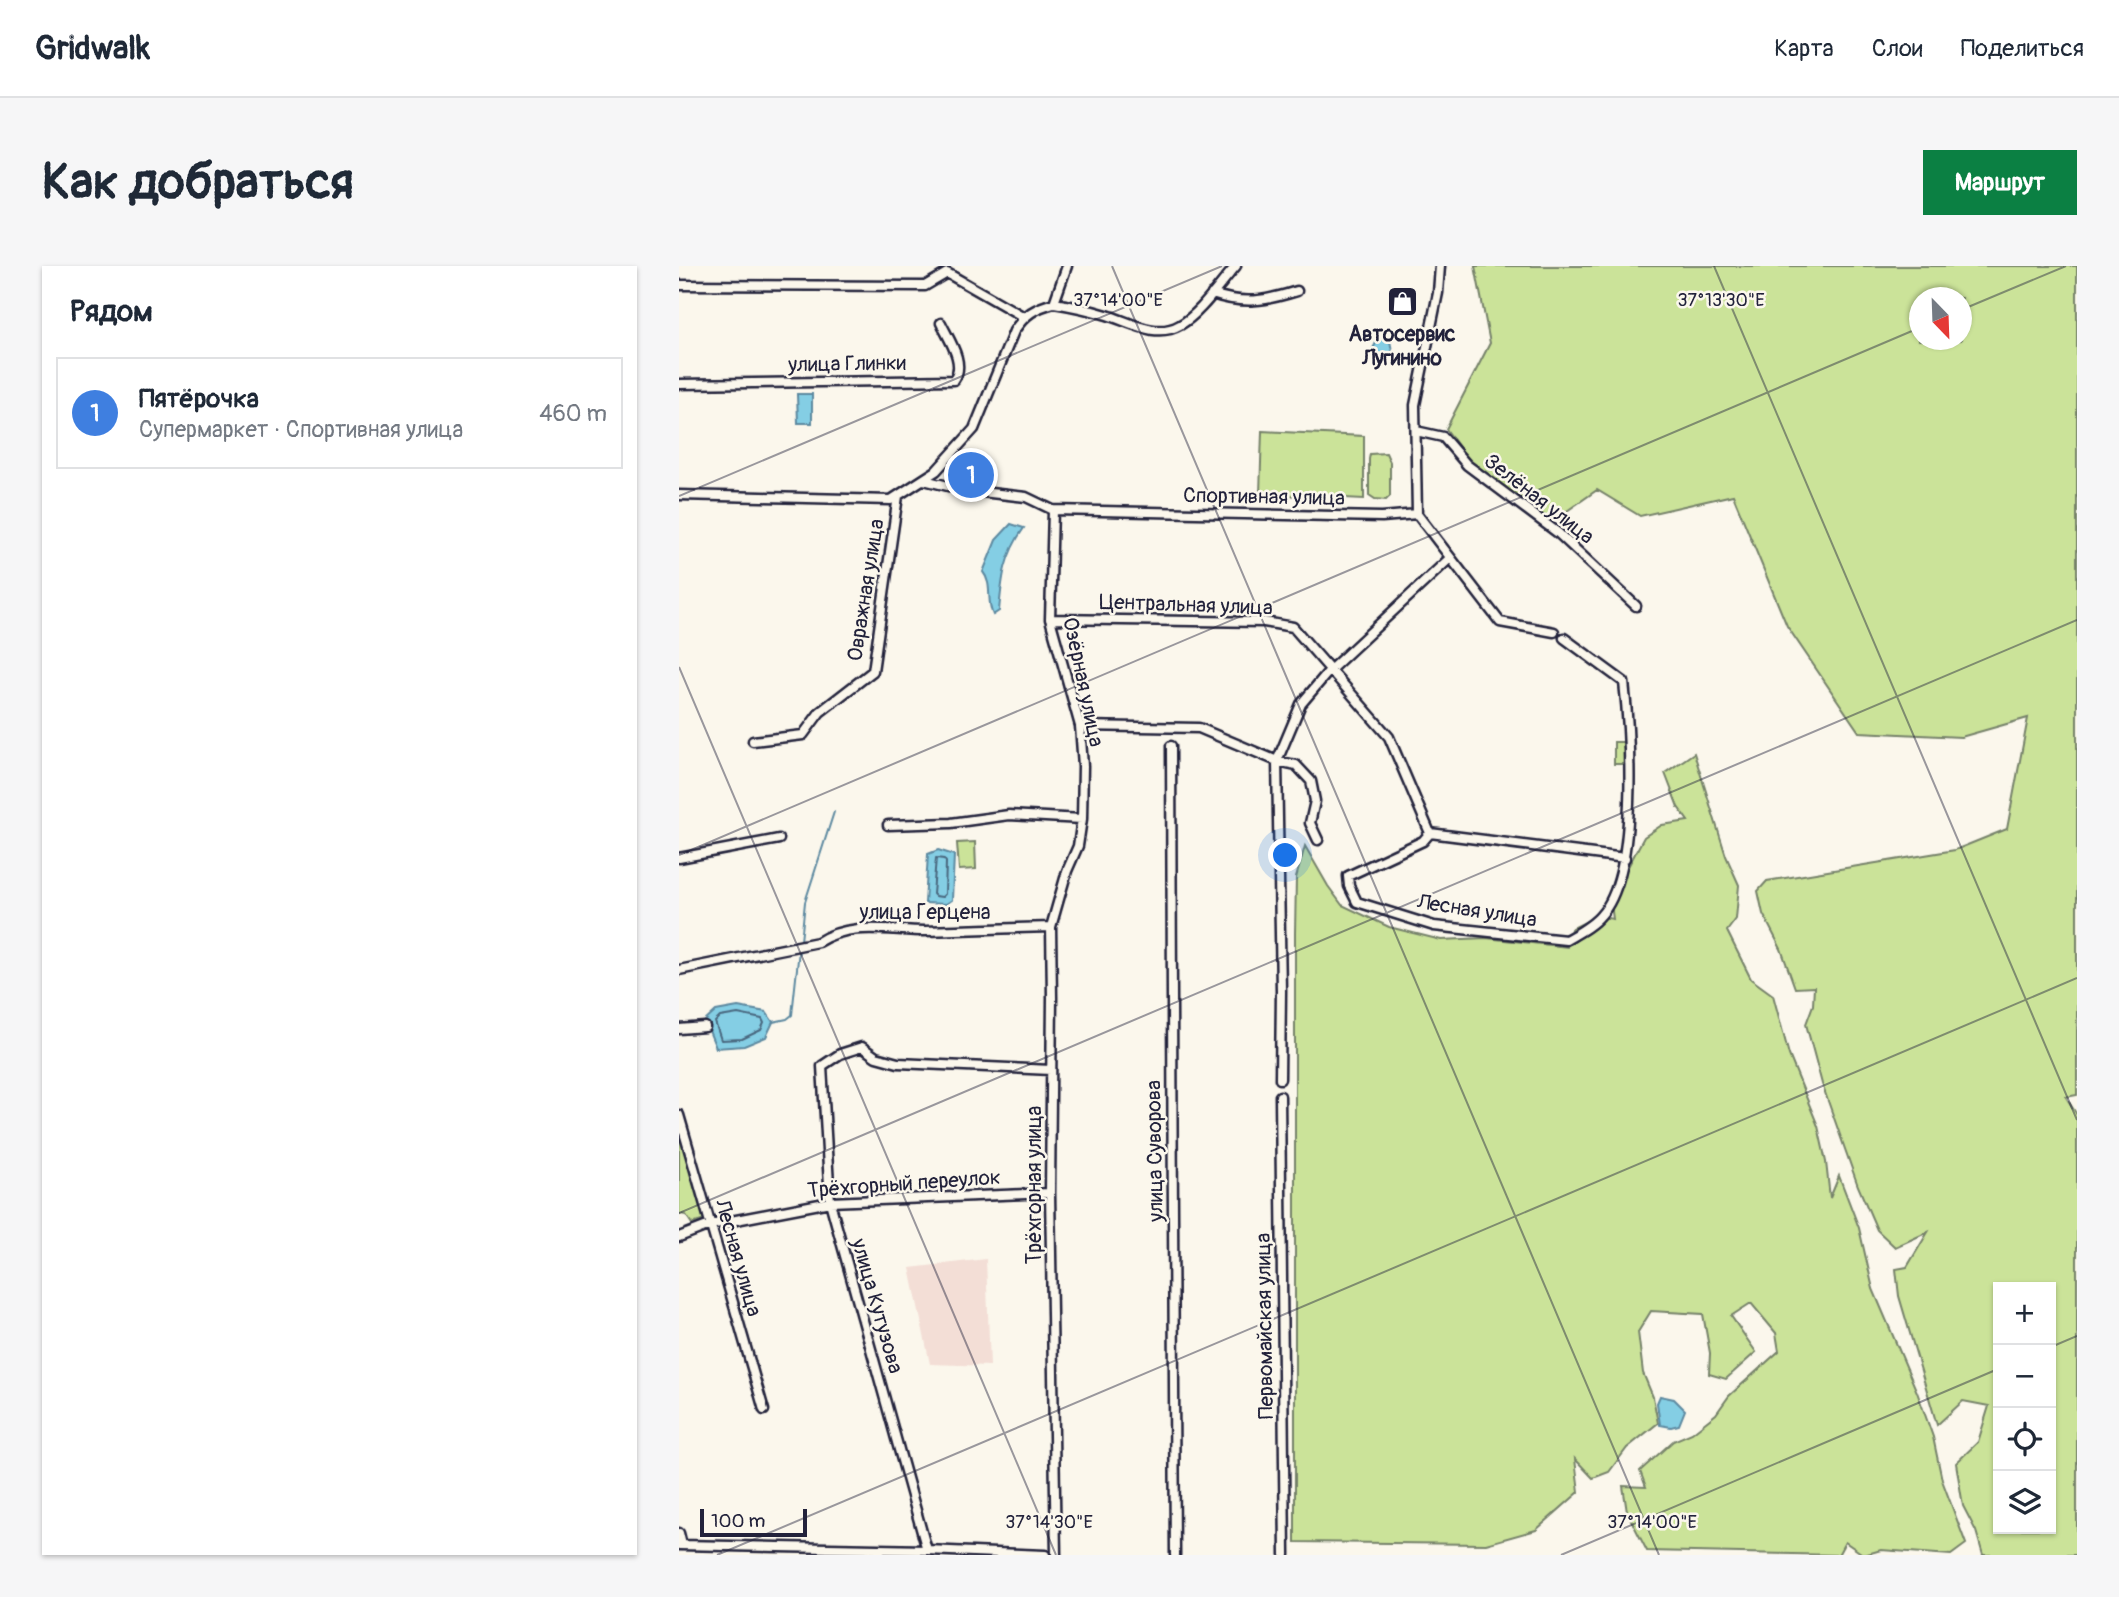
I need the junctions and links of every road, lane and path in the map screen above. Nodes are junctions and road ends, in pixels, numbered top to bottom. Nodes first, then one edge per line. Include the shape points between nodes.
1 (1067, 266) edge
2 (1236, 266) edge
3 (1440, 266) edge
4 (679, 285) edge
5 (1297, 290) dead end
6 (1212, 294) junction
7 (1054, 303) junction
8 (1024, 317) junction
9 (941, 323) dead end
10 (679, 384) edge
11 (1416, 431) junction
12 (923, 480) junction
13 (679, 495) edge
14 (898, 496) junction
15 (1053, 510) junction
16 (1417, 514) junction
17 (1449, 559) junction
18 (1636, 606) dead end
19 (1050, 619) junction
20 (1554, 632) dead end
21 (1564, 639) dead end
22 (1329, 671) junction
23 (1080, 726) junction
24 (753, 741) dead end
25 (1171, 746) dead end
26 (1277, 761) junction
27 (1082, 819) junction
28 (888, 825) dead end
29 (1430, 834) junction
30 (779, 839) dead end
31 (1318, 840) dead end
32 (679, 858) edge
33 (1625, 858) junction
34 (1051, 927) junction
35 (679, 970) edge
36 (705, 1027) dead end
37 (679, 1029) edge
38 (1051, 1070) junction
39 (1280, 1079) dead end
40 (1280, 1096) dead end
41 (679, 1115) edge
42 (1050, 1193) junction
43 (830, 1202) junction
44 (710, 1225) junction
45 (679, 1237) edge
46 (764, 1410) dead end
47 (679, 1533) edge
48 (681, 1545) edge
49 (927, 1550) junction
50 (1045, 1555) edge
51 (1056, 1555) edge
52 (1175, 1555) edge
53 (1285, 1555) edge

1 - 7 street
2 - 6 street
3 - 11 street via 1415,405
4 - 8 street via 925,286 947,273
5 - 6 street via 1268,300 1233,301
6 - 7 street via 1171,329 1141,329 1078,306
7 - 8 street via 1036,307
8 - 12 street via 974,429
9 - 10 street, улица Глинки via 959,365 954,380
11 - 16 street
11 - 18 street, Зелёная улица via 1443,437 1467,465 1558,533
12 - 14 street
12 - 15 street, Спортивная улица via 1026,497
13 - 14 street via 891,500
14 - 24 street, Овражная улица via 873,671 820,712 803,735
15 - 16 street, Спортивная улица
15 - 19 street, Озёрная улица
16 - 17 street
17 - 20 street via 1500,622
17 - 22 street
19 - 22 street, Центральная улица via 1264,622 1293,627
19 - 23 street, Озёрная улица
21 - 33 street via 1624,682 1629,744
22 - 26 street via 1301,704
22 - 29 street, Центральная улица via 1389,737
23 - 26 street via 1199,728
23 - 27 street, Озёрная улица
25 - 52 street, улица Суворова
26 - 31 street via 1296,765 1311,781 1315,802 1310,823
26 - 39 street
27 - 28 street via 1009,815
27 - 34 street, Трёхгорная улица via 1078,846
29 - 33 street
29 - 33 street, Лесная улица via 1348,876 1357,902 1434,926 1566,940 1601,916
30 - 32 street
34 - 35 street, улица Герцена via 857,928 818,942
34 - 38 street, Трёхгорная улица
36 - 37 street
38 - 42 street, Трёхгорная улица
38 - 43 street, улица Кутузова via 898,1063 862,1047 840,1054 822,1066
40 - 53 street, Первомайская улица
41 - 44 street, Лесная улица
42 - 43 street, Трёхгорный переулок
42 - 51 street, Трёхгорная улица
43 - 44 street, Трёхгорный переулок
43 - 49 street, улица Кутузова
44 - 45 street, Трёхгорный переулок
44 - 46 street, Лесная улица
47 - 48 street
48 - 49 street
49 - 50 street

